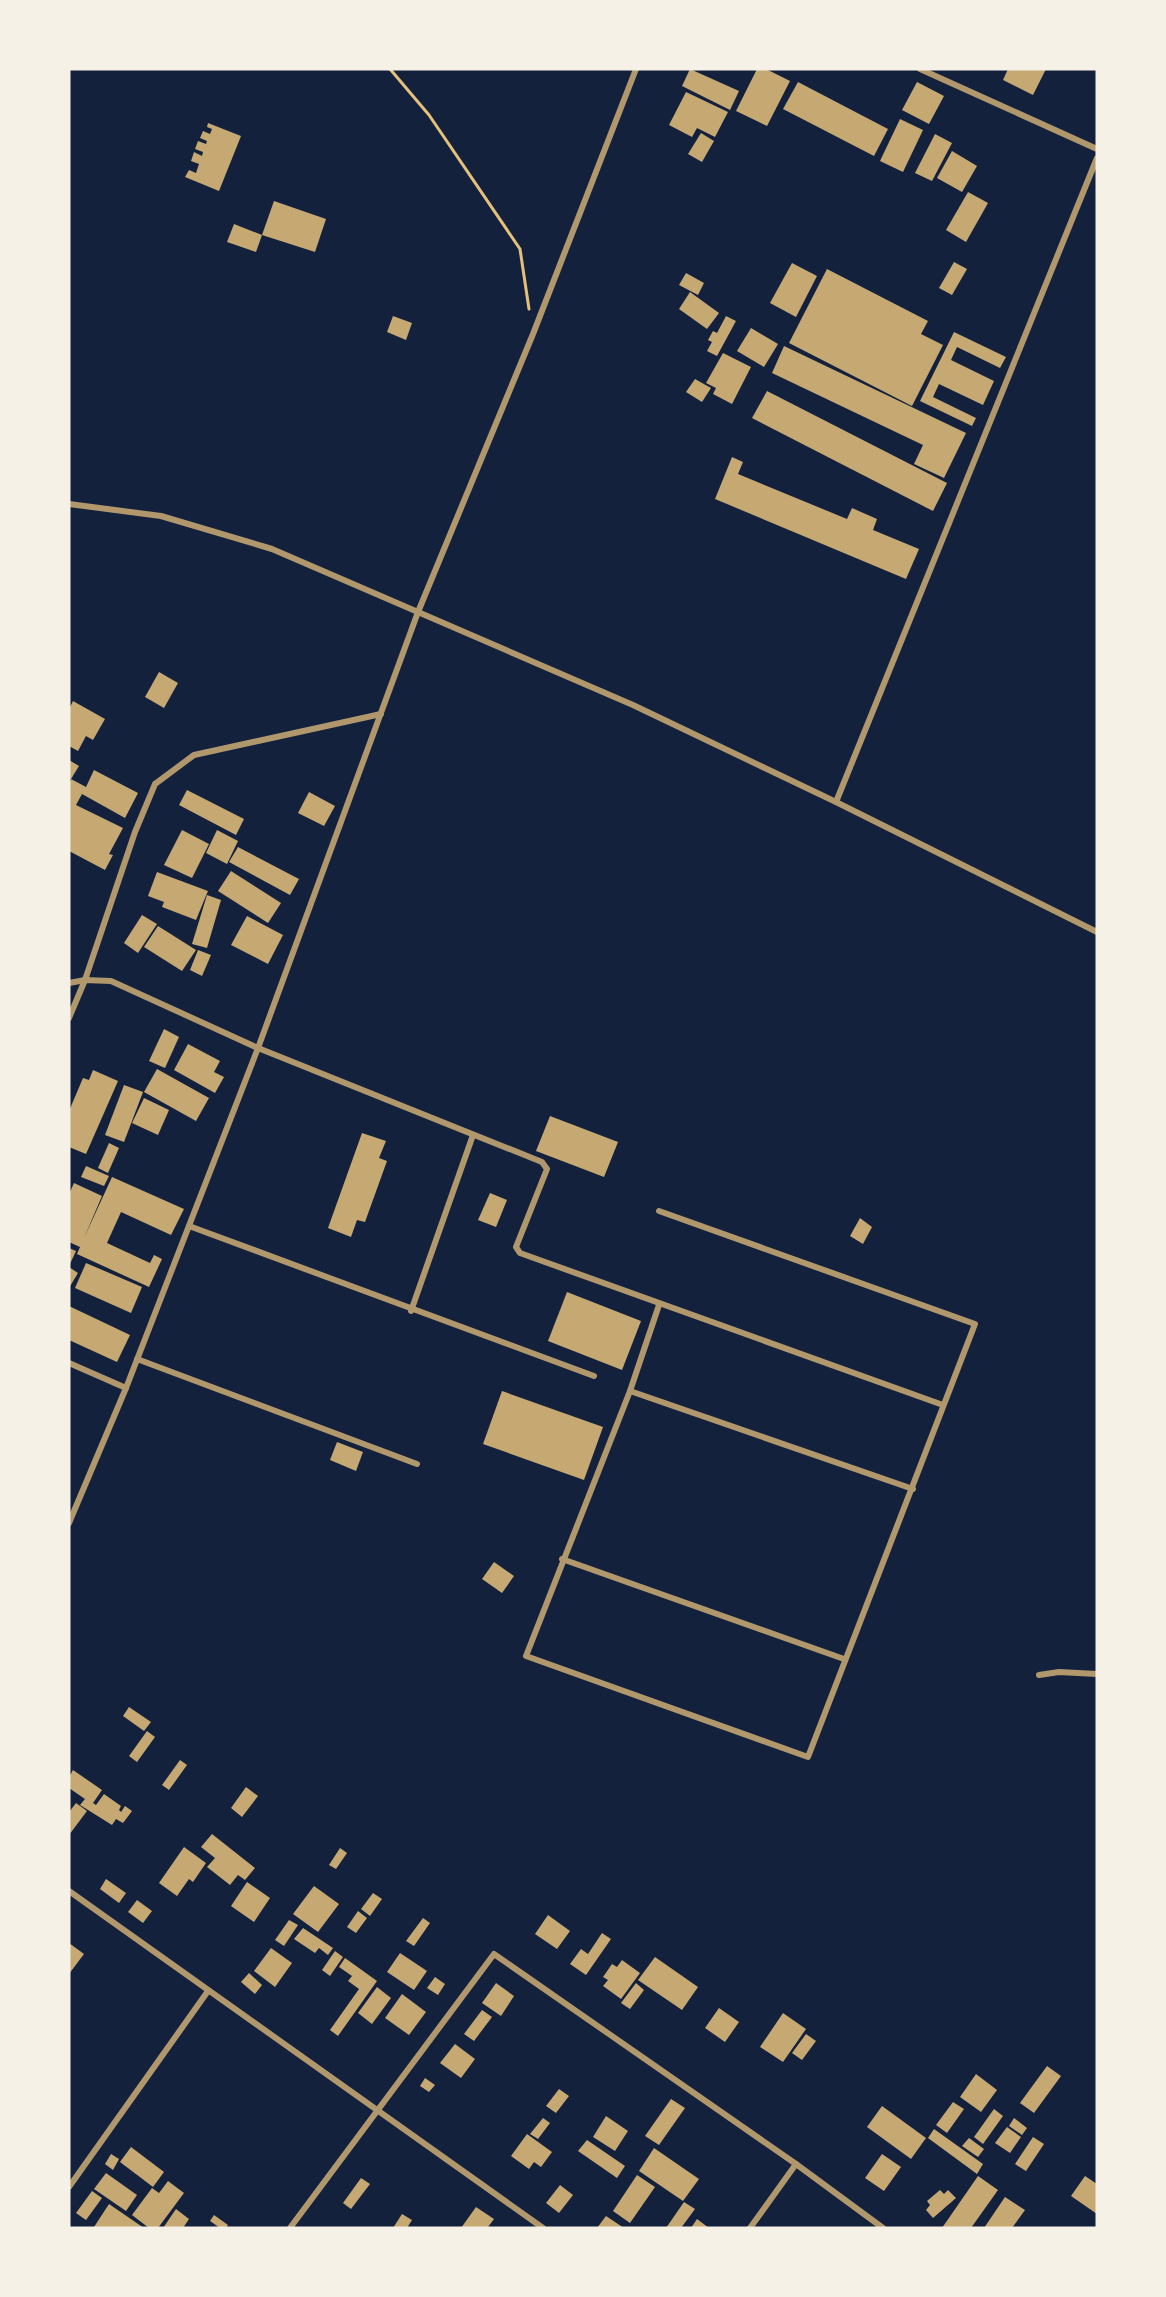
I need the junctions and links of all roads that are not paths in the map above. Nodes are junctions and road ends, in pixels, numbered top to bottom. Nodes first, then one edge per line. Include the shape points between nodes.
1 (636, 69) edge
2 (920, 69) edge
3 (1097, 149) edge
4 (1097, 158) edge
5 (69, 504) edge
6 (418, 612) junction
7 (381, 714) junction
8 (836, 802) junction
9 (1097, 932) edge
10 (85, 980) junction
11 (69, 983) edge
12 (69, 1018) edge
13 (258, 1048) junction
14 (473, 1135) junction
15 (659, 1211) dead end
16 (189, 1226) junction
17 (659, 1305) junction
18 (411, 1311) junction
19 (136, 1359) junction
20 (69, 1363) edge
21 (594, 1376) dead end
22 (126, 1388) junction
23 (630, 1391) junction
24 (943, 1405) junction
25 (417, 1464) dead end
26 (913, 1489) junction
27 (69, 1523) edge
28 (562, 1559) junction
29 (844, 1659) junction
30 (1097, 1674) edge
31 (1039, 1675) dead end
32 (69, 1891) edge
33 (208, 1991) junction
34 (376, 2112) junction
35 (796, 2164) junction
36 (69, 2187) edge
37 (290, 2228) edge
38 (543, 2228) edge
39 (750, 2228) edge
40 (883, 2228) edge

1 - 6 street via 533,334
2 - 3 street
4 - 8 street
5 - 6 street via 161,516 272,549
6 - 7 street
6 - 8 street via 633,705
7 - 10 street via 194,755 155,784
7 - 13 street
8 - 9 street
10 - 11 street
10 - 12 street
10 - 13 street via 111,981
13 - 14 street
13 - 16 street
14 - 17 street via 542,1162 548,1169 516,1248 520,1253
14 - 18 street
15 - 24 street via 975,1324
16 - 18 street
16 - 19 street
17 - 23 street
17 - 24 street
18 - 21 street
19 - 22 street
19 - 25 street
20 - 22 street
22 - 27 street
23 - 26 street
23 - 28 street
24 - 26 street
26 - 29 street
28 - 29 street
28 - 29 street via 526,1656 808,1757
30 - 31 street
32 - 33 street
33 - 34 street
33 - 36 street
34 - 35 street via 494,1954
34 - 37 street
34 - 38 street
35 - 39 street
35 - 40 street

